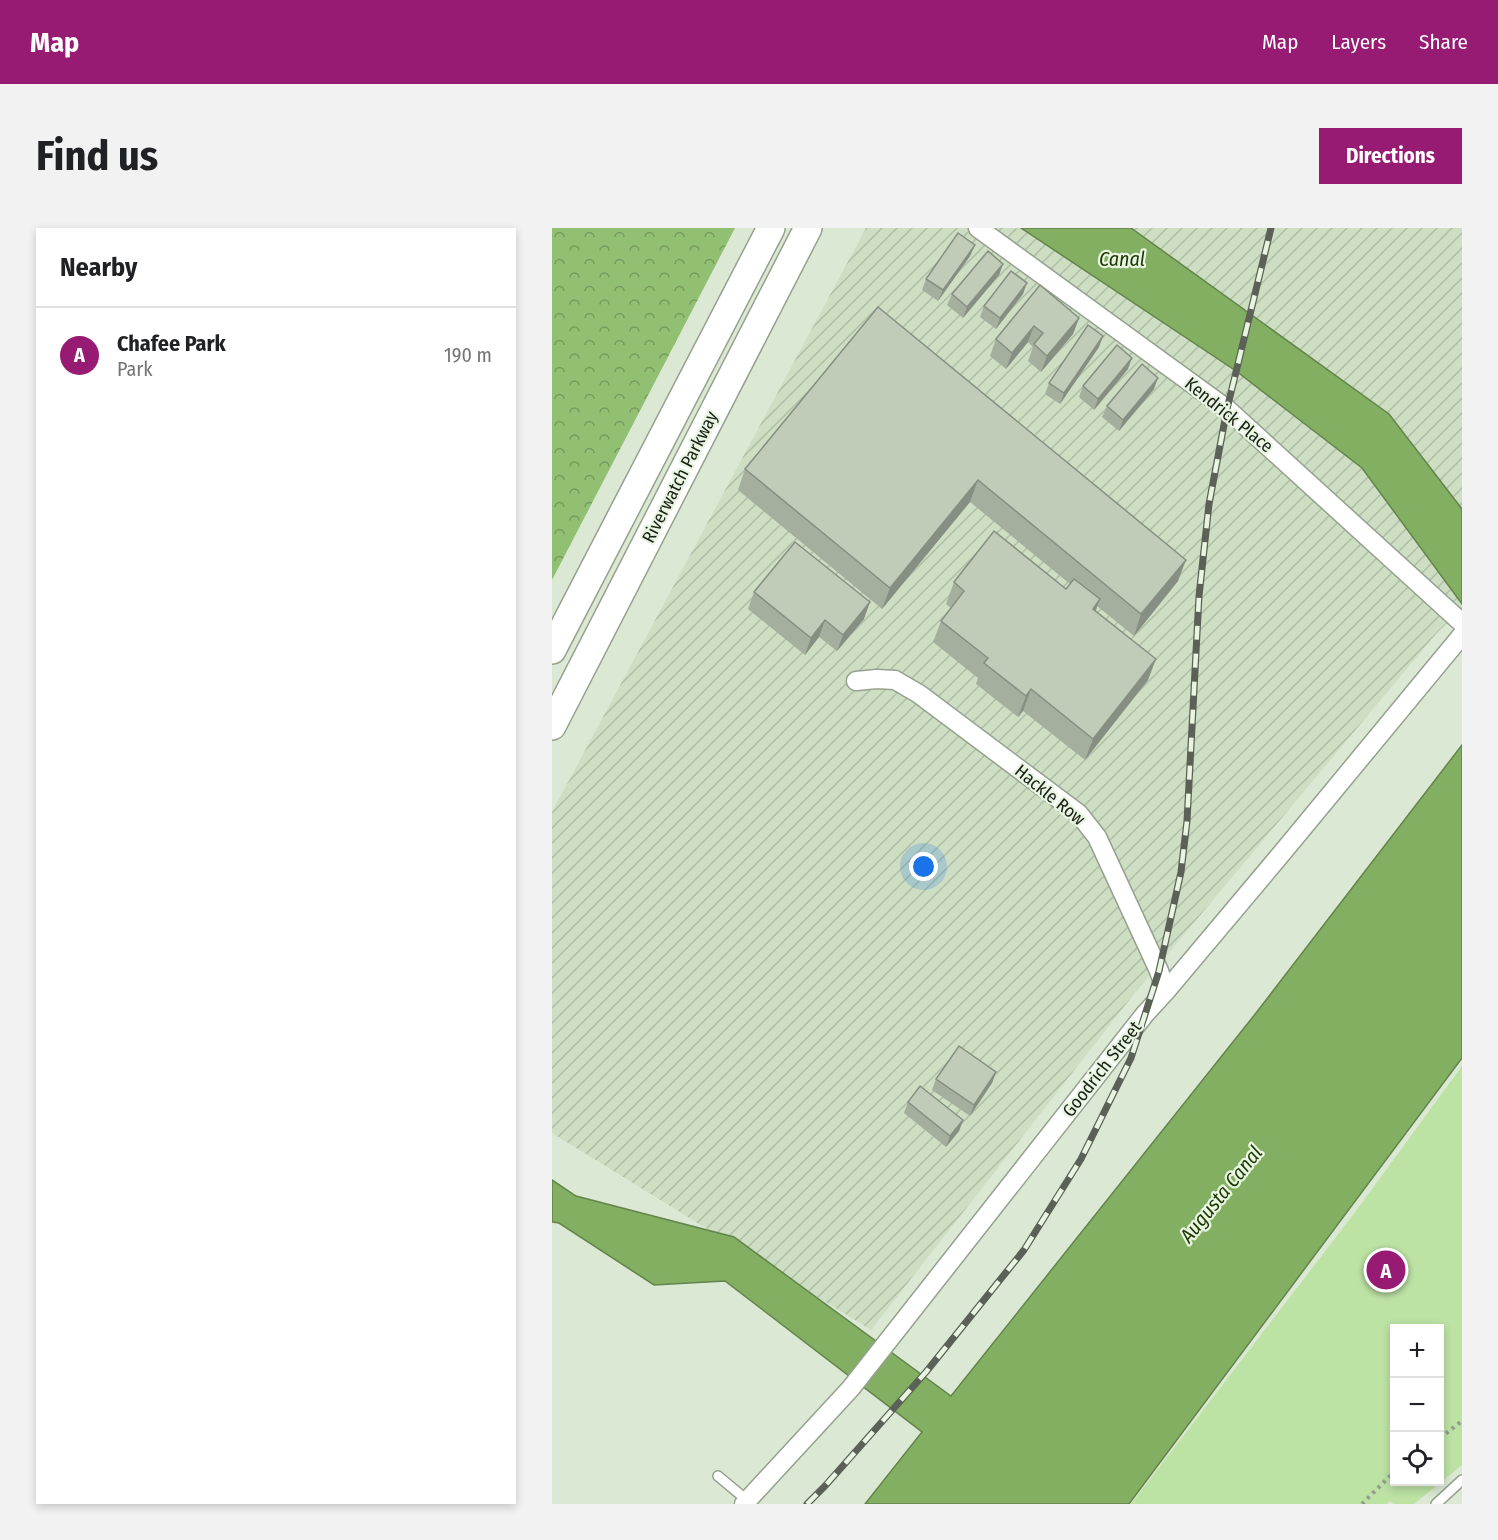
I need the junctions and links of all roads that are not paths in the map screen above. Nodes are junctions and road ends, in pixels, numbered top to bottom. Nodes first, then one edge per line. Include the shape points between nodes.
1 (771, 228) edge
2 (978, 228) edge
3 (807, 231) edge
4 (1462, 623) edge
5 (1462, 635) edge
6 (552, 650) edge
7 (856, 681) dead end
8 (552, 726) edge
9 (1166, 992) junction
10 (718, 1476) dead end
11 (1462, 1480) edge
12 (748, 1503) edge
13 (1436, 1504) edge

1 - 6 main road, Riverwatch Parkway
2 - 4 street, Kendrick Place via 1227,409
3 - 8 main road, Riverwatch Parkway
5 - 9 street, Goodrich Street
7 - 9 street, Hackle Row via 895,680 919,694 1079,814 1097,837
9 - 12 street, Goodrich Street via 851,1388
10 - 12 lane
11 - 13 lane

